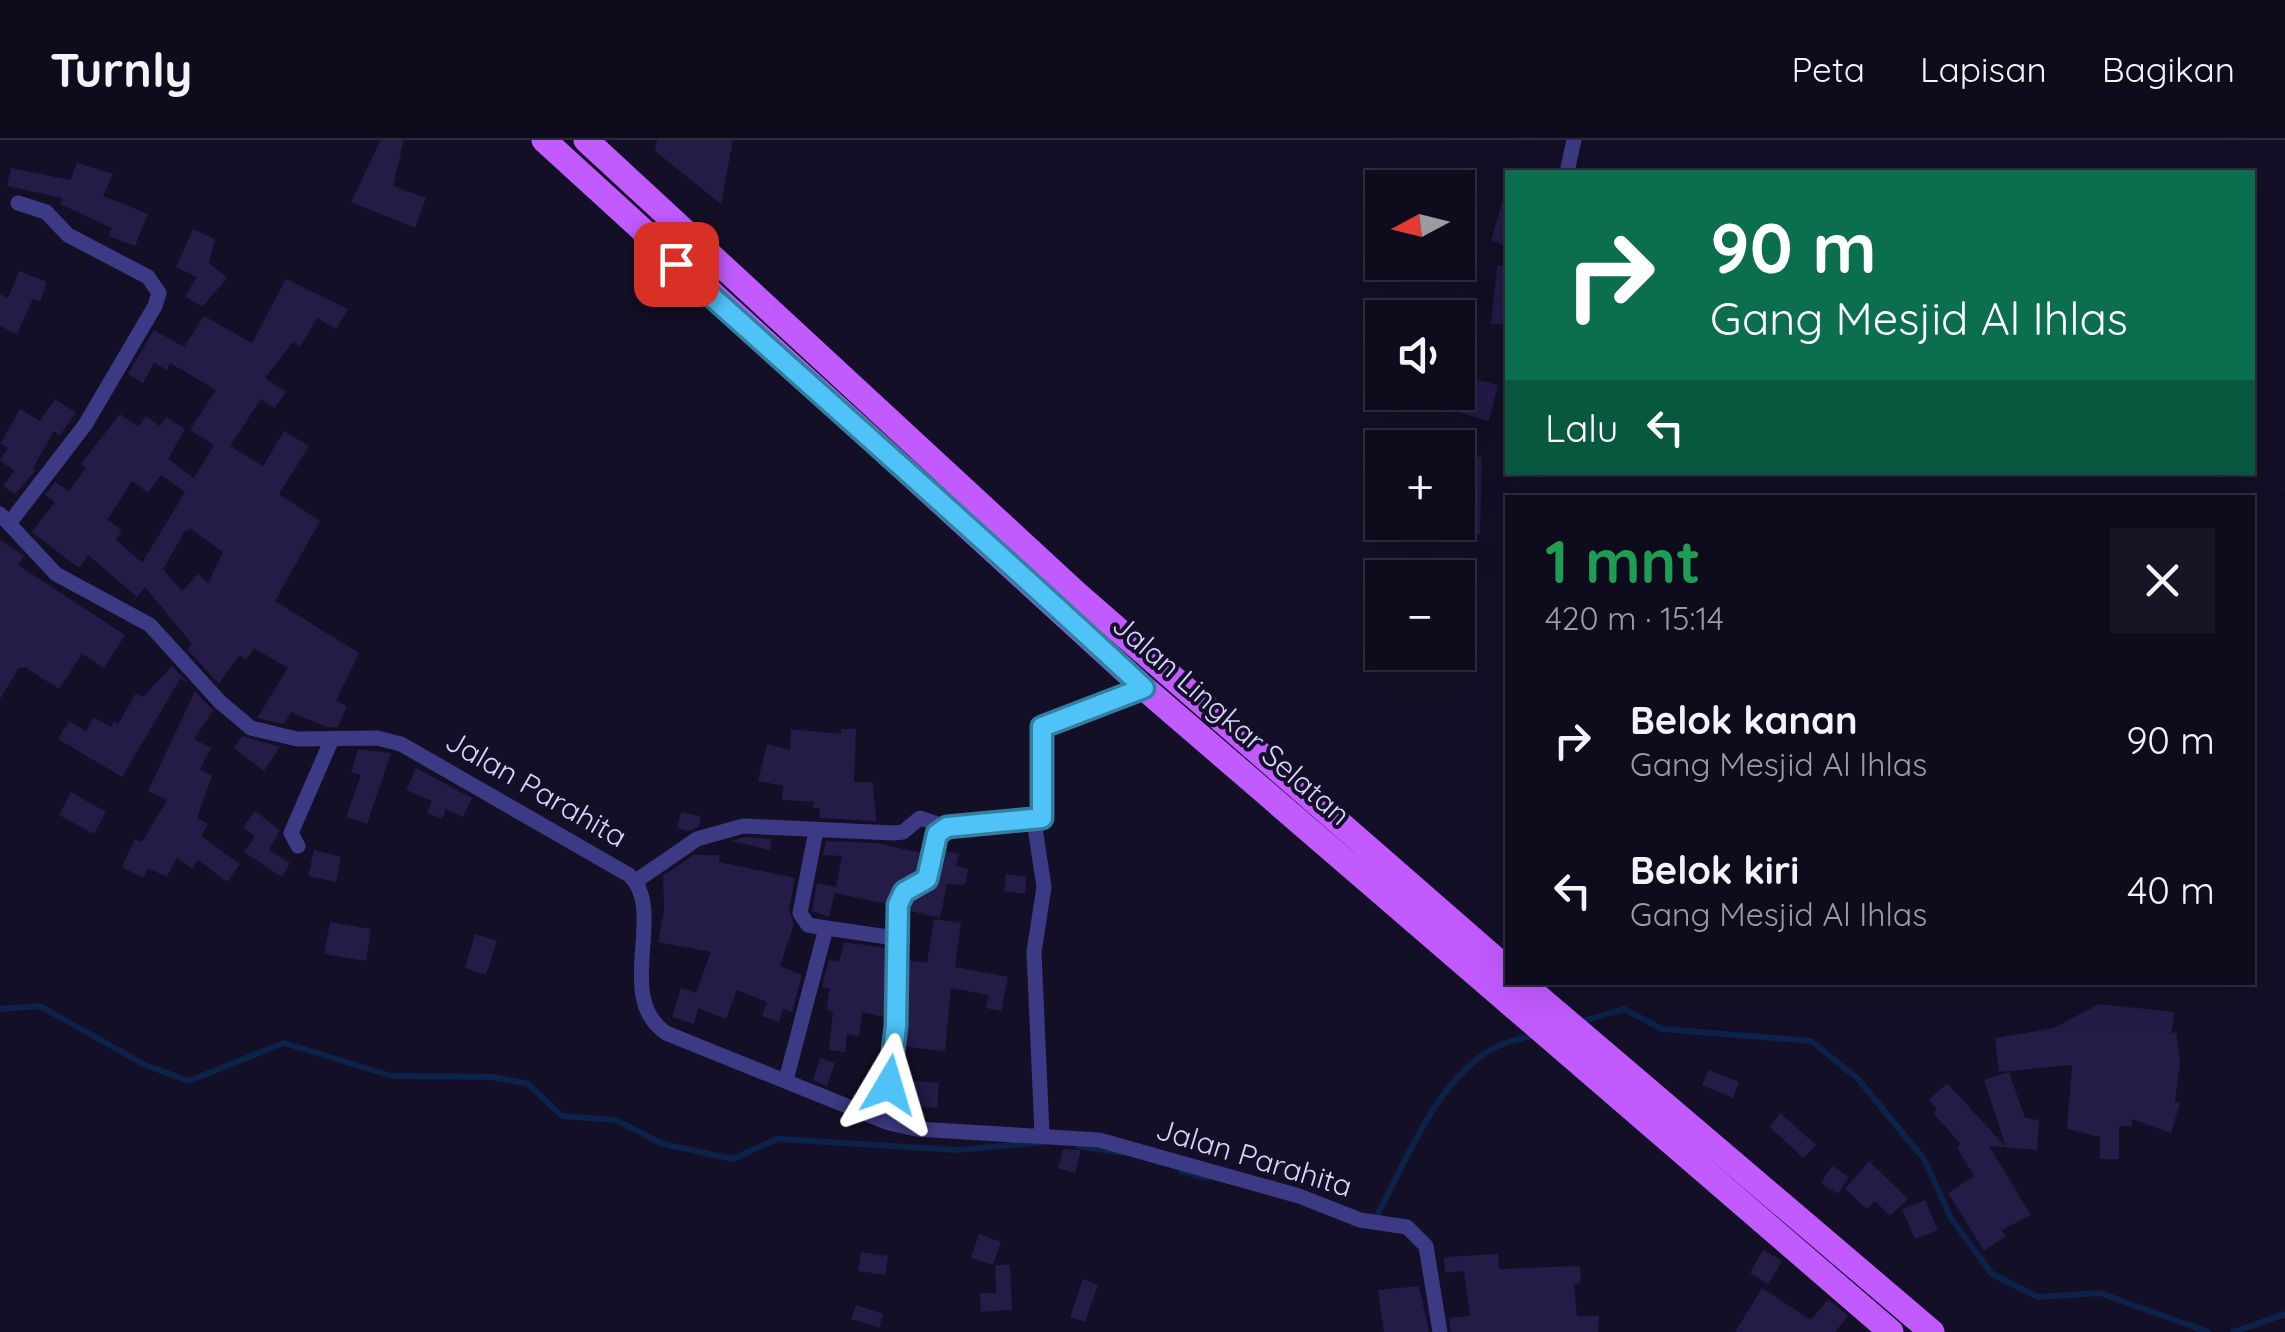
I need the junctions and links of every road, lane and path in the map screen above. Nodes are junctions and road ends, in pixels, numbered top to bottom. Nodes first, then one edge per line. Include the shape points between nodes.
1 (544, 140) edge
2 (586, 140) edge
3 (1574, 140) edge
4 (1567, 170) edge
5 (18, 203) dead end
6 (6, 517) edge
7 (1162, 669) junction
8 (1144, 688) junction
9 (332, 739) junction
10 (1034, 822) junction
11 (947, 827) junction
12 (816, 830) junction
13 (298, 846) dead end
14 (636, 881) junction
15 (826, 928) junction
16 (895, 938) junction
17 (1505, 967) edge
18 (1525, 985) edge
19 (786, 1080) junction
20 (881, 1120) junction
21 (1042, 1134) junction
22 (1440, 1332) edge
23 (1891, 1332) edge
24 (1932, 1332) edge

1 - 8 main road, Jalan Lingkar Selatan
2 - 7 main road, Jalan Lingkar Selatan
3 - 4 street
5 - 6 street via 46,212 68,235 148,277 159,293 86,425
6 - 9 street, Jalan Parahita via 56,574 150,625 251,728
7 - 8 main road
7 - 17 main road, Jalan Lingkar Selatan
8 - 10 street via 1042,727 1043,815
8 - 23 main road, Jalan Lingkar Selatan
9 - 13 street via 292,834
9 - 14 street, Jalan Parahita via 378,738 412,749
10 - 11 street
10 - 21 street via 1044,888 1034,952
11 - 12 street via 920,818 903,832
11 - 16 street via 934,840 925,883 900,898
12 - 14 street via 717,830
12 - 15 street via 800,913 808,925
14 - 19 street, Jalan Parahita via 650,1018 666,1033
15 - 16 street
15 - 19 street
16 - 20 street via 895,1045
18 - 24 main road
19 - 20 street, Jalan Parahita
20 - 21 street, Jalan Parahita via 916,1129
21 - 22 street, Jalan Parahita via 1126,1146 1408,1227 1426,1246

